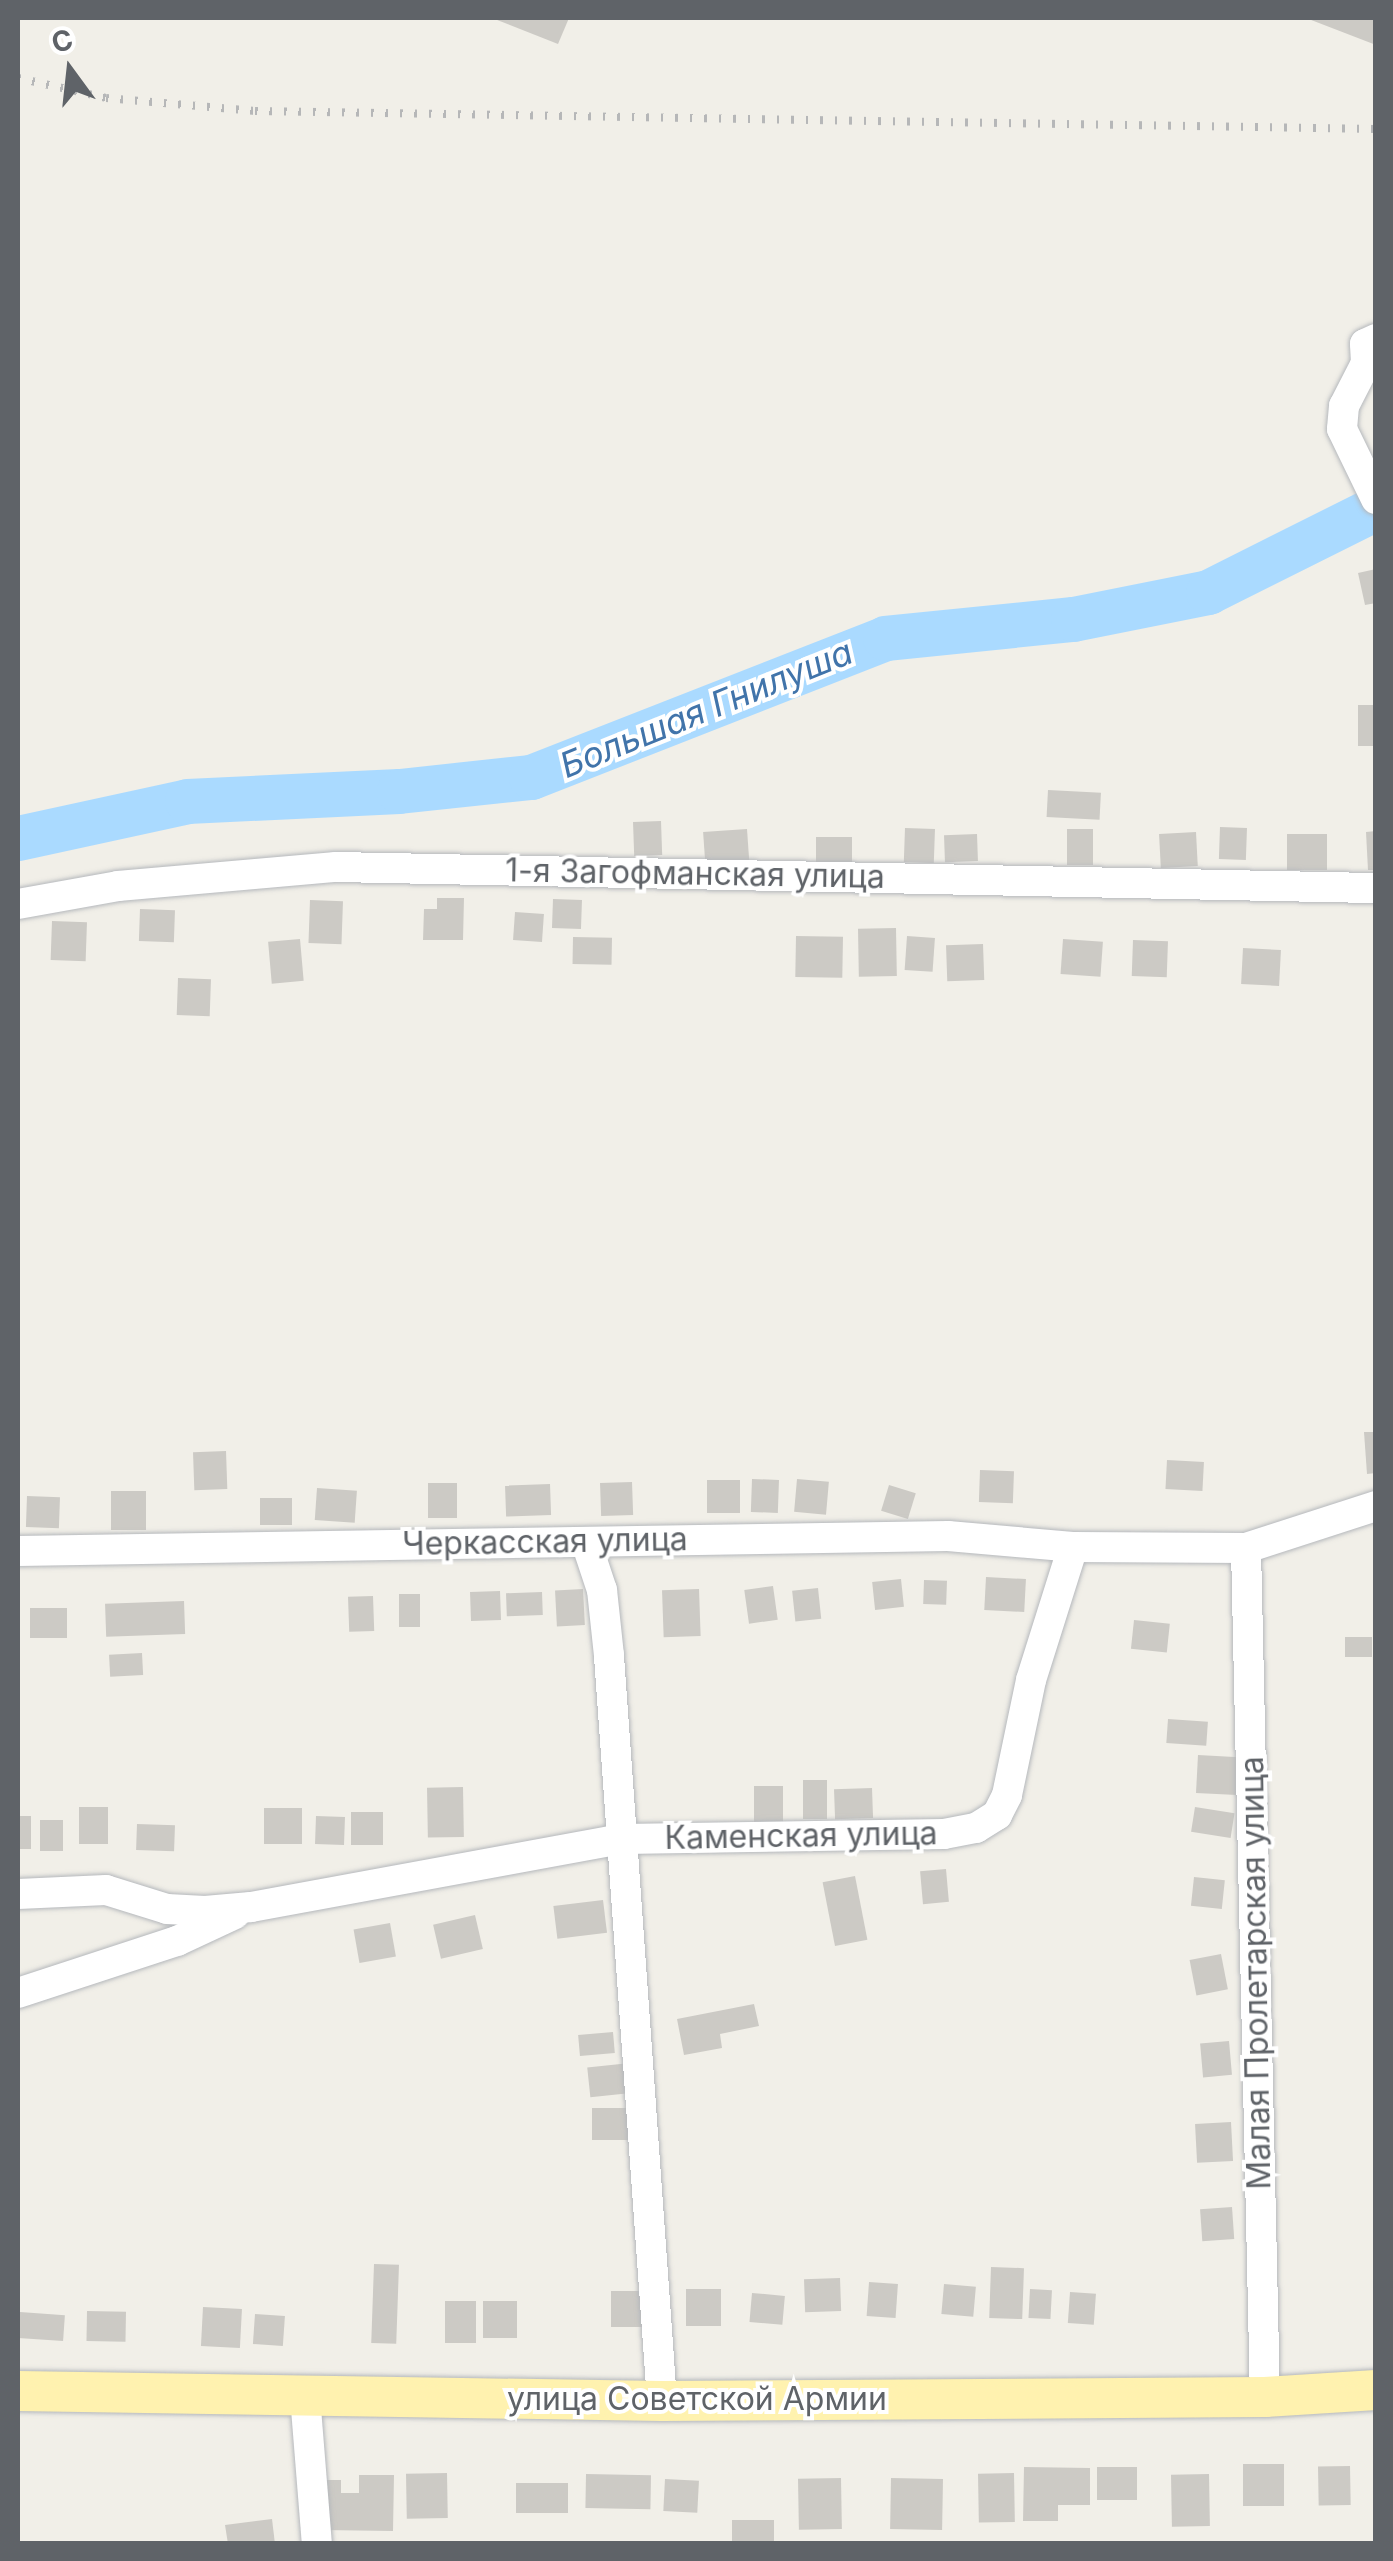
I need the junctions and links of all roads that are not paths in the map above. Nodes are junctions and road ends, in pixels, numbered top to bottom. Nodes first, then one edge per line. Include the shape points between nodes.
1 (1370, 342) edge
2 (1372, 493) edge
3 (1376, 888) edge
4 (18, 904) edge
5 (1376, 1506) edge
6 (586, 1542) junction
7 (1073, 1547) junction
8 (1246, 1548) junction
9 (18, 1551) edge
10 (622, 1839) junction
11 (18, 1894) edge
12 (251, 1907) junction
13 (18, 1994) edge
14 (1376, 2390) edge
15 (18, 2392) edge
16 (306, 2396) junction
17 (1265, 2397) junction
18 (662, 2401) junction
19 (318, 2544) edge

1 - 2 street via 1344,406 1342,429
3 - 4 street, 1-я Загофманская улица via 336,867 118,886
5 - 8 street, Черкасская улица
6 - 7 street, Черкасская улица via 948,1536
6 - 9 street, Черкасская улица
6 - 10 street, Каменская улица via 604,1606
7 - 8 street, Черкасская улица
7 - 10 street, Каменская улица via 997,1816 944,1834
8 - 17 street, Малая Пролетарская улица
10 - 12 street, Каменская улица
10 - 18 street, Каменская улица
11 - 12 street, Каменская улица via 106,1890 166,1909
12 - 13 street via 177,1941
14 - 17 main road, улица Советской Армии
15 - 16 main road, улица Советской Армии
16 - 18 main road, улица Советской Армии
16 - 19 street
17 - 18 main road, улица Советской Армии

